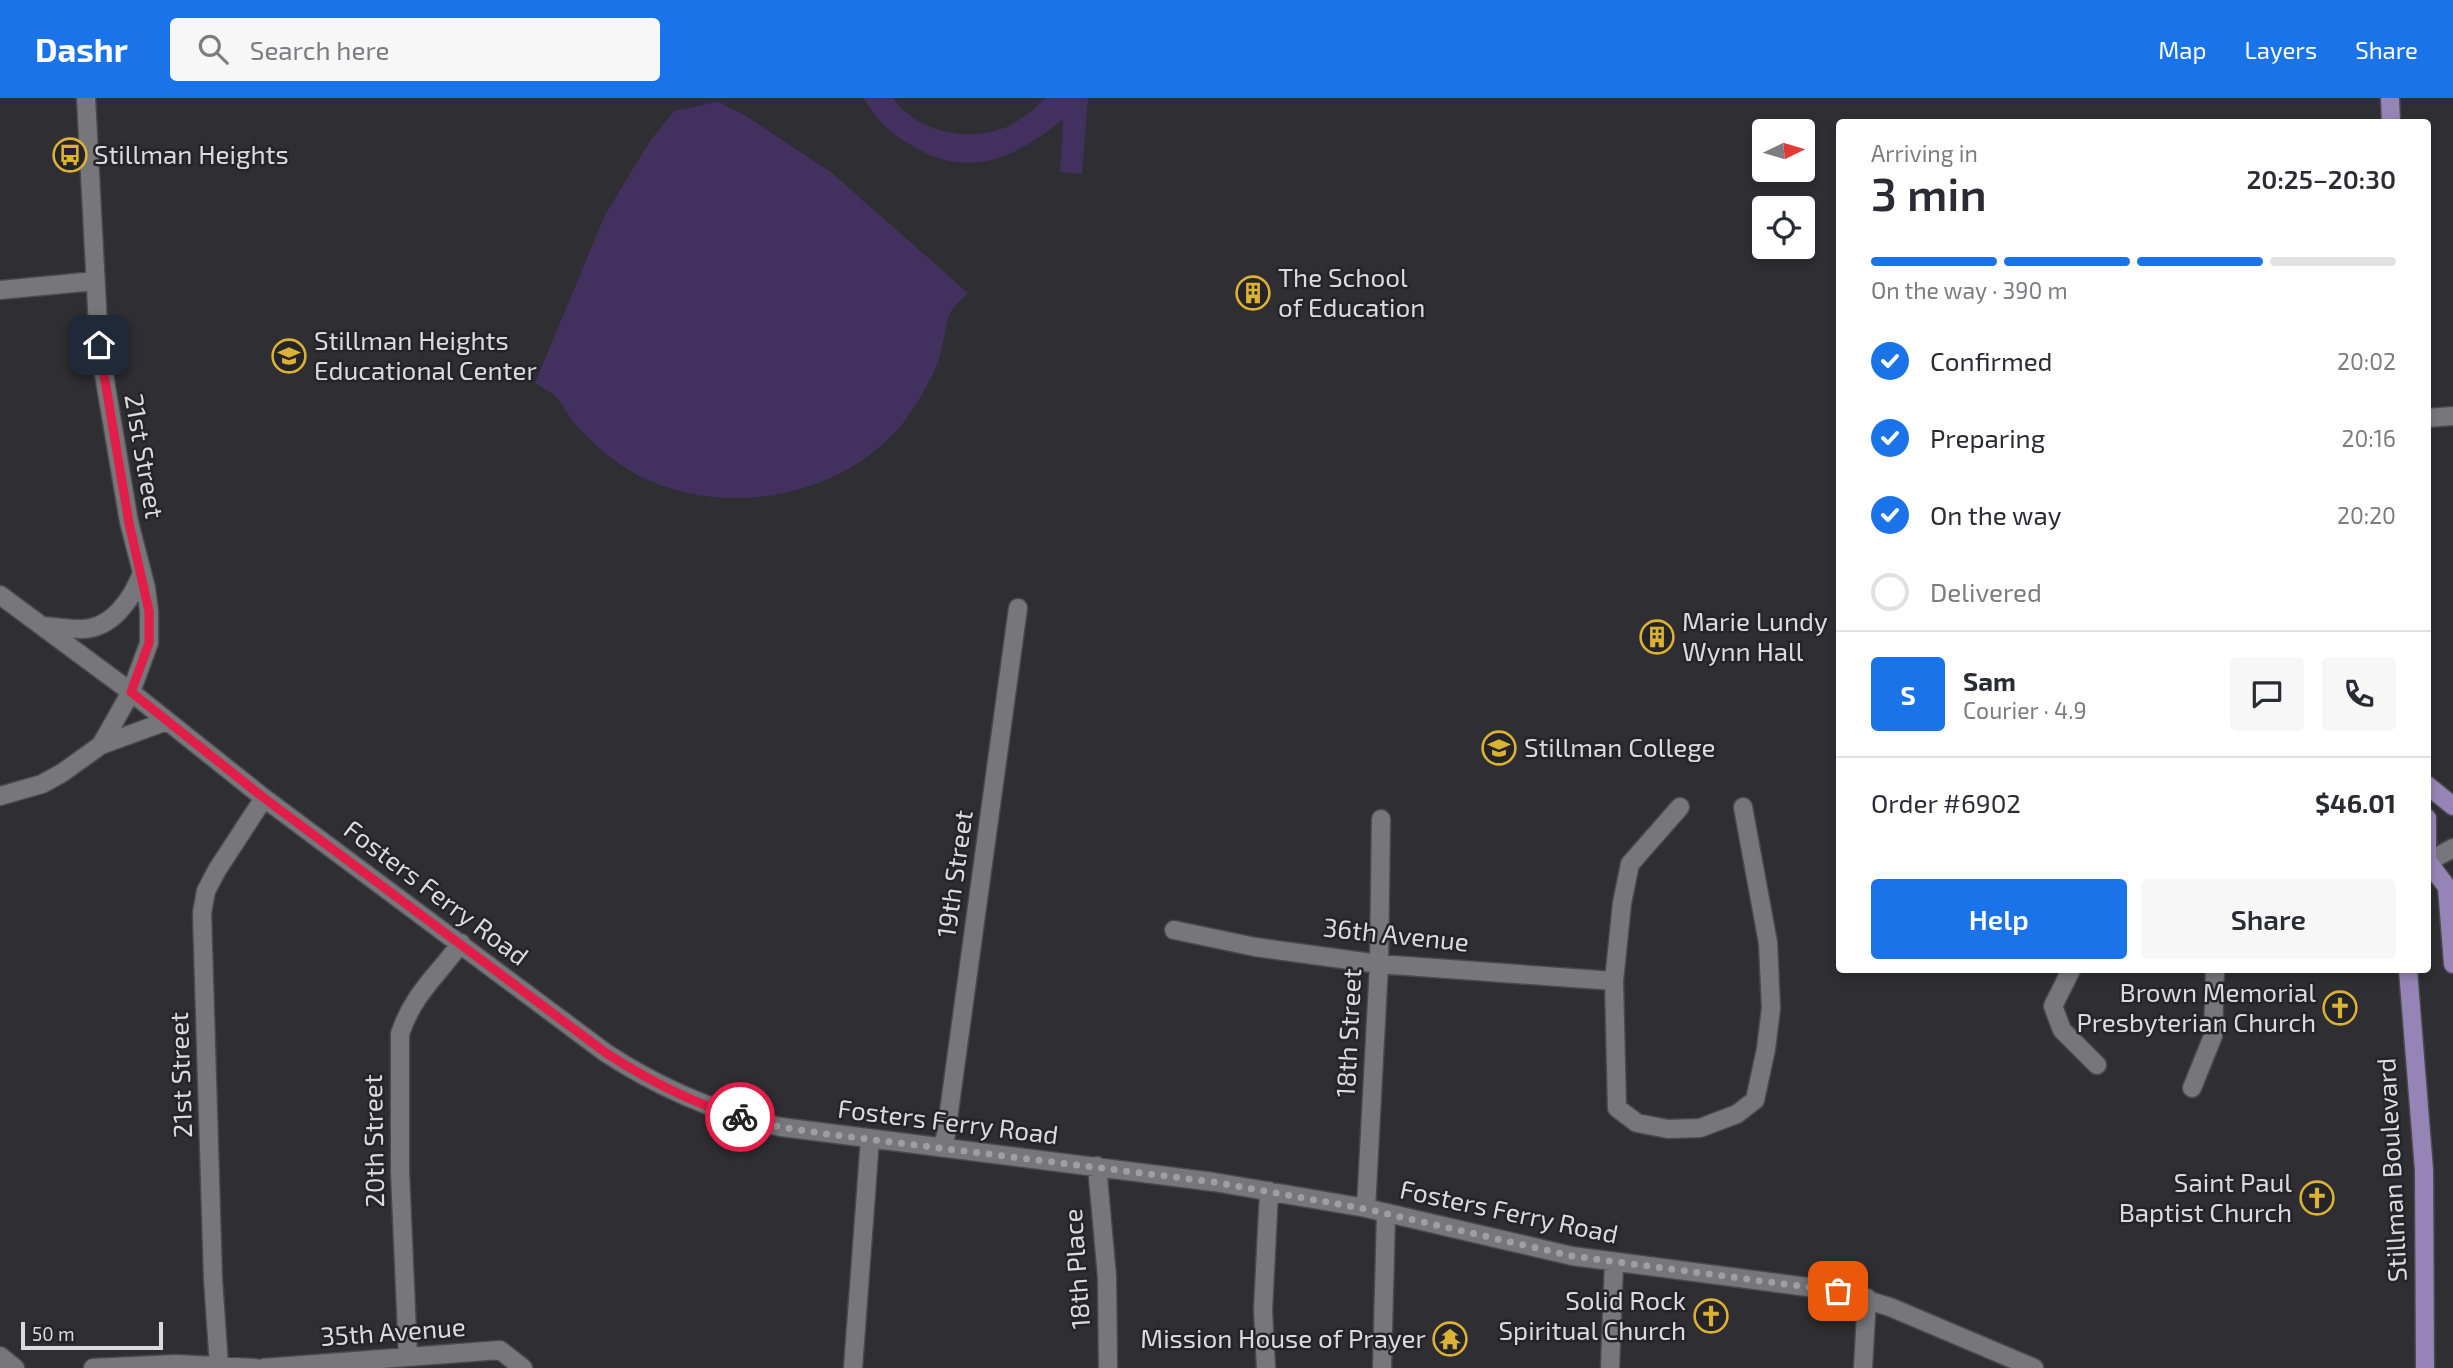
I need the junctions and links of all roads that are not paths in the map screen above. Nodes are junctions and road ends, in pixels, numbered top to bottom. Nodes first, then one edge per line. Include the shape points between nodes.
1 (86, 98) edge
2 (2390, 98) edge
3 (2391, 119) edge
4 (95, 281) junction
5 (0, 290) edge
6 (2453, 416) edge
7 (2431, 418) edge
8 (142, 573) junction
9 (0, 595) edge
10 (1018, 608) dead end
11 (42, 625) junction
12 (131, 692) junction
13 (167, 721) junction
14 (101, 745) junction
15 (2431, 788) edge
16 (0, 796) edge
17 (264, 798) junction
18 (2453, 806) edge
19 (1680, 807) dead end
20 (1743, 807) dead end
21 (1381, 818) dead end
22 (2453, 848) edge
23 (2431, 861) edge
24 (2431, 867) edge
25 (1174, 930) dead end
26 (461, 943) junction
27 (1379, 964) junction
28 (2453, 964) edge
29 (2070, 973) edge
30 (2215, 973) edge
31 (2408, 973) edge
32 (1614, 981) junction
33 (2097, 1065) dead end
34 (2192, 1087) dead end
35 (870, 1139) junction
36 (944, 1148) junction
37 (1097, 1166) junction
38 (1269, 1191) junction
39 (1366, 1209) junction
40 (1386, 1213) junction
41 (1614, 1262) junction
42 (1867, 1298) junction
43 (0, 1356) edge
44 (408, 1356) junction
45 (219, 1366) junction
46 (522, 1367) edge
47 (15, 1368) edge
48 (93, 1368) edge
49 (255, 1368) edge
50 (263, 1368) edge
51 (853, 1368) edge
52 (1108, 1368) edge
53 (1266, 1368) edge
54 (1382, 1368) edge
55 (1611, 1368) edge
56 (1863, 1368) edge
57 (2034, 1368) edge
58 (2425, 1368) edge

1 - 4 street, 21st Street
2 - 3 main road
4 - 5 street
4 - 8 street, 21st Street via 108,408
6 - 7 street
8 - 11 street via 128,601 106,622 82,629
8 - 12 street, 21st Street via 149,643
9 - 11 street, Fosters Ferry Road
10 - 36 street, 19th Street
11 - 12 street, Fosters Ferry Road
12 - 13 street, Fosters Ferry Road
12 - 14 street, 21st Street
13 - 14 street
13 - 17 street, Fosters Ferry Road
14 - 16 street via 42,784
15 - 18 main road
17 - 26 street, Fosters Ferry Road
17 - 45 street, 21st Street via 217,870 206,891 202,914
19 - 32 street via 1630,864
20 - 32 street via 1768,943 1771,1008 1755,1100 1737,1114 1700,1128 1668,1129 1637,1123 1618,1108
21 - 27 street, 18th Street
22 - 23 street
24 - 28 main road via 2447,887
25 - 27 street, 36th Avenue via 1255,947
26 - 35 street, Fosters Ferry Road via 606,1053 665,1088 752,1121
26 - 44 street, 20th Street via 419,993 400,1034
27 - 32 street, 36th Avenue
27 - 39 street, 18th Street
29 - 33 street via 2053,1006 2062,1030
30 - 34 street via 2213,1036
31 - 58 main road, Stillman Boulevard via 2424,1170
35 - 36 street, Fosters Ferry Road
35 - 51 street
36 - 37 street, Fosters Ferry Road
37 - 38 street, Fosters Ferry Road
37 - 52 street, 18th Place via 1107,1277
38 - 39 street, Fosters Ferry Road
38 - 53 street
39 - 40 street, Fosters Ferry Road
40 - 41 street, Fosters Ferry Road
40 - 54 street
41 - 42 street, Fosters Ferry Road via 1808,1286
41 - 55 street
42 - 56 street
42 - 57 street, Fosters Ferry Road
43 - 47 street
44 - 46 street, 35th Avenue via 500,1350
44 - 50 street, 35th Avenue
45 - 48 street
45 - 49 street

